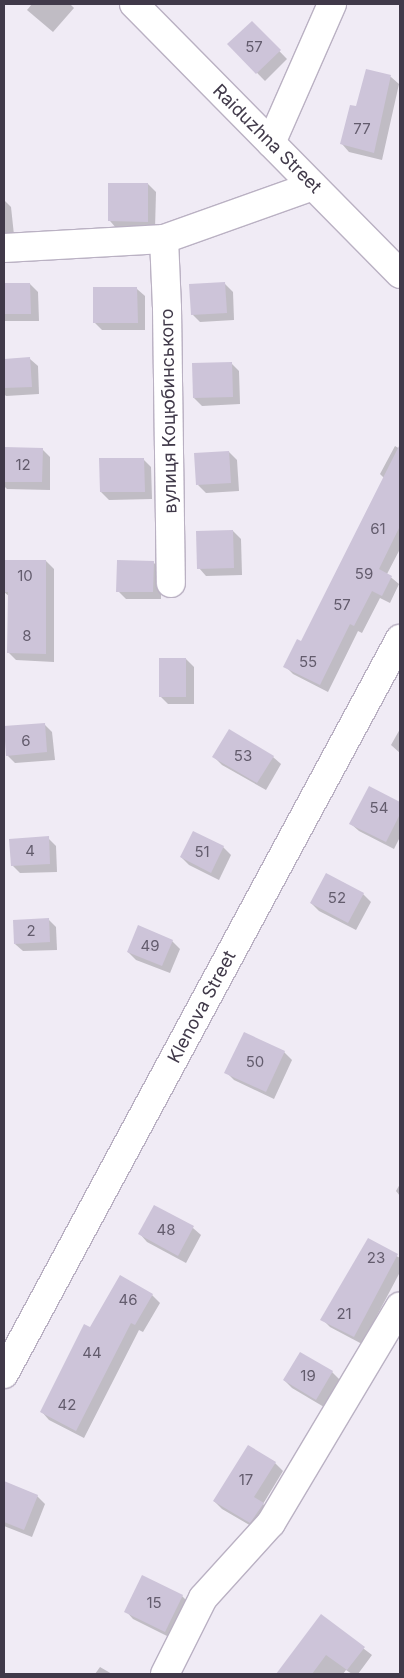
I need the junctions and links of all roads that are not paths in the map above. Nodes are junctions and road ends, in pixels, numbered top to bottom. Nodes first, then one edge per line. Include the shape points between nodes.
1 (134, 4) edge
2 (332, 4) edge
3 (271, 143) junction
4 (313, 186) junction
5 (164, 239) junction
6 (4, 248) edge
7 (400, 274) edge
8 (171, 584) dead end
9 (400, 639) edge
10 (400, 1308) edge
11 (4, 1374) edge
12 (165, 1674) edge

1 - 3 street, Raiduzhna Street
2 - 3 street
3 - 4 street, Raiduzhna Street
4 - 5 street
4 - 7 street, Raiduzhna Street
5 - 6 street
5 - 8 street, вулиця Коцюбинського via 168,308
9 - 11 street, Klenova Street
10 - 12 street via 271,1523 203,1598

